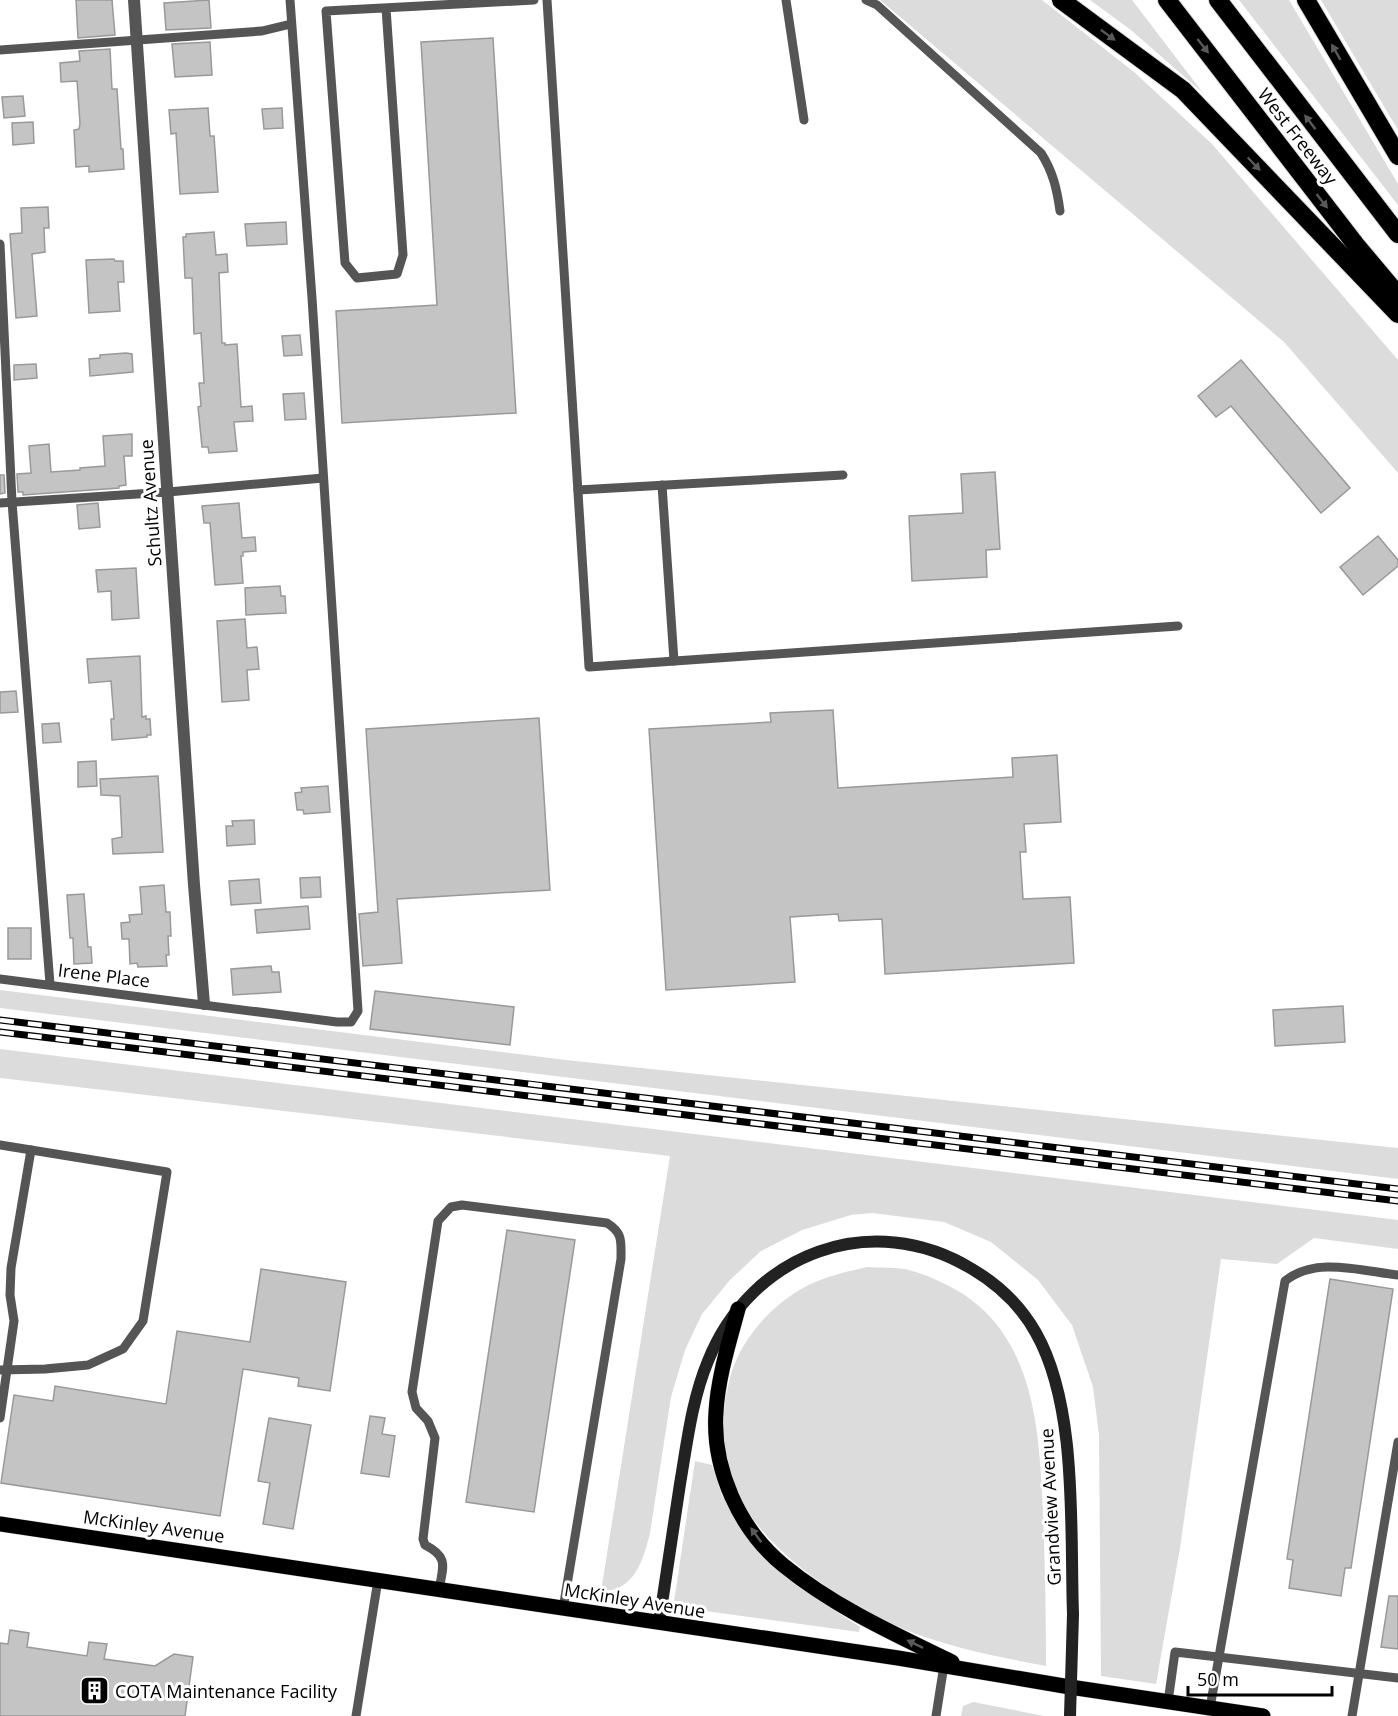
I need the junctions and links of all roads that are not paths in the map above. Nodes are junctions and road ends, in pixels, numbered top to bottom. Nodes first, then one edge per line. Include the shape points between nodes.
1 (134, 0) edge
2 (290, 0) edge
3 (534, 0) edge
4 (547, 0) edge
5 (786, 0) edge
6 (866, 0) edge
7 (1061, 0) edge
8 (1167, 0) edge
9 (1218, 0) edge
10 (1306, 0) edge
11 (443, 2) edge
12 (386, 8) junction
13 (291, 24) junction
14 (137, 41) junction
15 (0, 50) edge
16 (804, 120) dead end
17 (1398, 156) edge
18 (1060, 211) dead end
19 (1398, 234) edge
20 (0, 243) edge
21 (1398, 295) edge
22 (1398, 314) edge
23 (843, 474) dead end
24 (323, 478) junction
25 (662, 485) junction
26 (578, 490) junction
27 (168, 492) junction
28 (12, 502) junction
29 (0, 503) edge
30 (1178, 626) dead end
31 (674, 661) junction
32 (0, 979) edge
33 (50, 984) junction
34 (204, 1004) junction
35 (0, 1145) edge
36 (32, 1150) junction
37 (1398, 1275) edge
38 (738, 1309) junction
39 (4, 1370) edge
40 (0, 1418) edge
41 (1398, 1442) edge
42 (0, 1524) edge
43 (378, 1580) junction
44 (439, 1590) junction
45 (563, 1608) junction
46 (659, 1623) junction
47 (1219, 1658) junction
48 (944, 1665) junction
49 (968, 1670) junction
50 (1358, 1673) junction
51 (1398, 1678) edge
52 (1168, 1702) junction
53 (1210, 1708) junction
54 (356, 1716) edge
55 (936, 1716) edge
56 (1070, 1716) edge
57 (1263, 1716) edge
58 (1352, 1716) edge

1 - 14 street, Schultz Avenue
2 - 13 lane
3 - 11 lane
4 - 26 lane
5 - 16 lane
6 - 18 lane via 1041,153 1055,182
7 -> 22 highway via 1183,90
8 -> 21 highway, West Freeway
19 -> 9 highway, West Freeway
17 -> 10 highway
11 - 12 lane
12 - 12 lane via 404,255 397,274 357,278 345,263 326,11
13 - 14 lane via 262,32
13 - 24 lane
14 - 15 lane
14 - 27 street, Schultz Avenue
20 - 28 lane
23 - 25 lane
24 - 27 lane
24 - 34 lane, Irene Place via 358,1011 351,1022 337,1022
25 - 26 lane
25 - 31 lane
26 - 31 lane via 589,667
27 - 28 lane
27 - 34 street, Schultz Avenue
28 - 29 lane
28 - 33 lane
30 - 31 lane
32 - 33 lane, Irene Place
33 - 34 lane, Irene Place
35 - 36 lane
36 - 39 lane via 12,1268 10,1295 14,1321
36 - 39 lane via 167,1172 143,1321 123,1349 88,1365
37 - 47 lane via 1314,1267 1285,1281
38 - 46 main road, Grandview Avenue via 708,1360 698,1392
49 -> 38 main road via 867,1621 800,1578 781,1564 747,1523 721,1470 716,1443 716,1411
38 - 56 main road, Grandview Avenue, bridge via 767,1280 811,1254 868,1240 916,1245 944,1253 1006,1293 1047,1355 1067,1442 1072,1614
39 - 40 lane
41 - 50 lane
42 - 43 main road, McKinley Avenue
43 - 44 main road, McKinley Avenue
43 - 54 lane
44 - 45 main road, McKinley Avenue
44 - 45 lane via 442,1557 423,1539 435,1438 428,1421 416,1408 412,1392 438,1221 451,1207 462,1204 607,1223 621,1239 621,1259
45 - 46 main road, McKinley Avenue
46 - 48 main road, McKinley Avenue
47 - 50 lane
47 - 52 lane via 1175,1652
47 - 53 lane
48 - 49 main road, McKinley Avenue
48 - 55 lane
49 - 52 main road, McKinley Avenue
50 - 51 lane
50 - 58 lane
52 - 53 main road, McKinley Avenue
53 - 57 main road, McKinley Avenue

